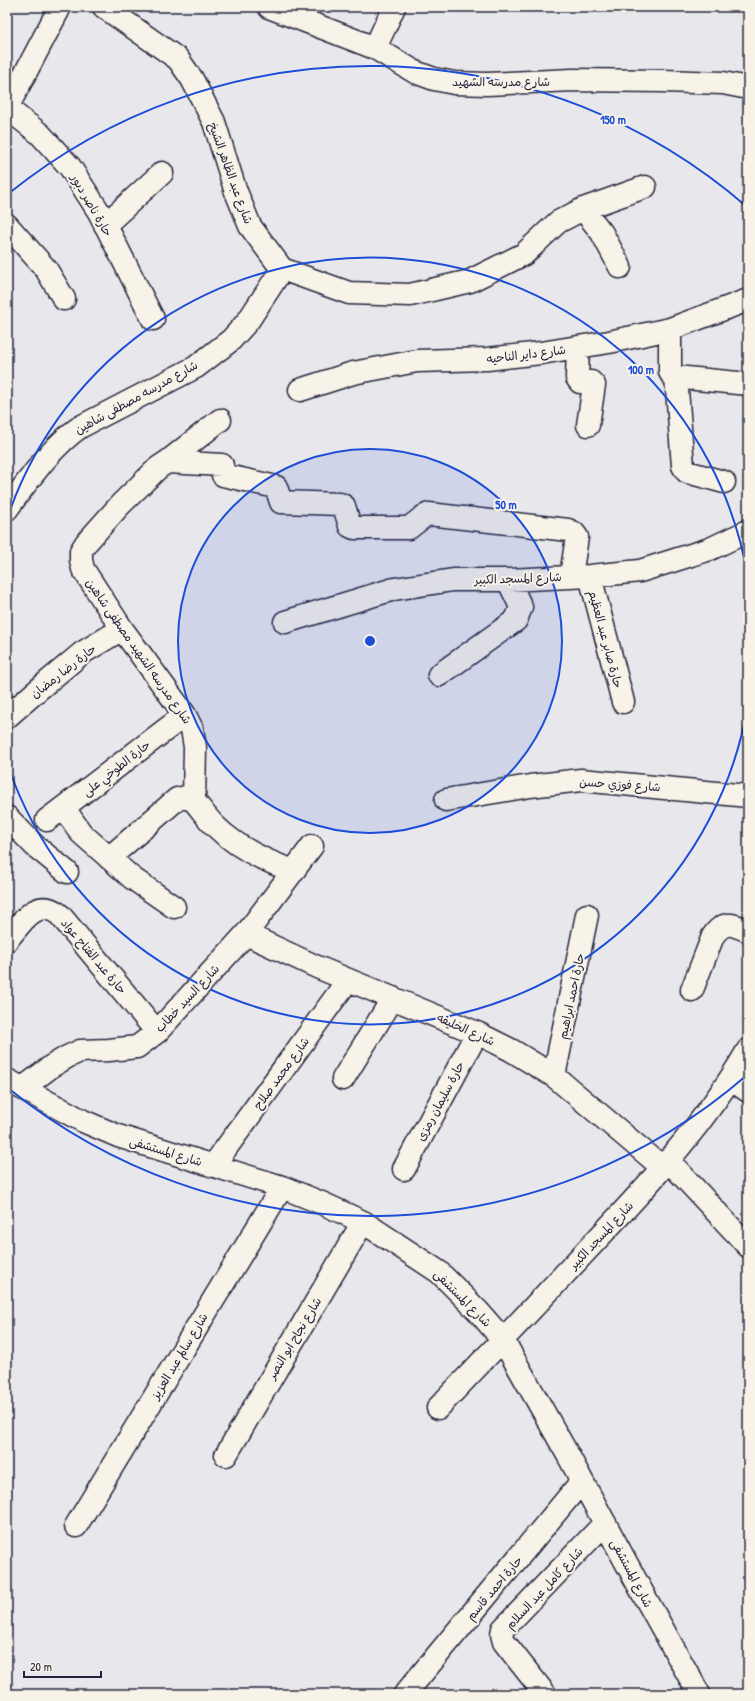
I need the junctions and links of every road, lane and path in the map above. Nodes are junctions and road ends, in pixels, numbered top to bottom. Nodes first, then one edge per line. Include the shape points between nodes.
1 (60, 7) edge
2 (104, 7) edge
3 (269, 7) edge
4 (394, 7) edge
5 (375, 48) junction
6 (748, 88) edge
7 (7, 108) edge
8 (162, 173) dead end
9 (645, 187) dead end
10 (583, 209) junction
11 (7, 224) edge
12 (105, 225) junction
13 (620, 268) dead end
14 (282, 269) junction
15 (64, 299) dead end
16 (748, 300) edge
17 (154, 319) dead end
18 (670, 329) junction
19 (578, 347) junction
20 (676, 377) junction
21 (748, 384) edge
22 (300, 390) dead end
23 (220, 420) dead end
24 (588, 425) dead end
25 (167, 462) junction
26 (724, 482) dead end
27 (7, 509) edge
28 (748, 531) edge
29 (581, 576) junction
30 (508, 580) junction
31 (285, 622) dead end
32 (122, 629) junction
33 (439, 675) dead end
34 (623, 702) dead end
35 (185, 715) junction
36 (7, 717) edge
37 (748, 796) edge
38 (446, 800) dead end
39 (194, 801) junction
40 (9, 822) edge
41 (312, 846) dead end
42 (109, 858) junction
43 (294, 871) junction
44 (67, 872) dead end
45 (174, 907) dead end
46 (587, 915) dead end
47 (748, 931) edge
48 (246, 934) junction
49 (7, 940) edge
50 (348, 980) junction
51 (692, 990) dead end
52 (393, 998) junction
53 (157, 1032) junction
54 (477, 1033) junction
55 (748, 1050) edge
56 (554, 1076) junction
57 (343, 1080) dead end
58 (15, 1084) edge
59 (740, 1085) edge
60 (665, 1163) junction
61 (213, 1166) junction
62 (404, 1169) dead end
63 (282, 1187) junction
64 (363, 1222) junction
65 (748, 1246) edge
66 (503, 1340) junction
67 (438, 1408) dead end
68 (226, 1455) dead end
69 (582, 1481) junction
70 (605, 1523) junction
71 (76, 1526) dead end
72 (405, 1694) edge
73 (545, 1694) edge
74 (699, 1694) edge

1 - 7 street
2 - 14 street, شارع عبد الظاهر الشيخ via 178,59 192,79 214,122 235,189 250,226
3 - 5 street, شارع مدرسه الشهيد
4 - 5 street
5 - 6 street, شارع مدرسه الشهيد via 415,72 454,83 663,81 723,83
7 - 12 street, حارة ناصر دبور via 40,134 70,167
8 - 12 street
9 - 10 street
10 - 13 street via 602,233
10 - 14 street via 558,222 524,254 470,282 410,295 349,293
11 - 15 street via 46,269
12 - 17 street, حارة ناصر دبور
14 - 27 street, شارع مدرسه مصطفى شاهين via 248,320 231,340 196,367 80,426 66,436 46,457
16 - 18 street, شارع داير الناحيه
18 - 19 street, شارع داير الناحيه
18 - 20 street via 670,372
19 - 22 street, شارع داير الناحيه via 541,354 487,359 417,361 354,374
19 - 24 street via 577,378 580,382 591,382 594,385
20 - 21 street
20 - 26 street via 683,466 687,472
23 - 25 street
25 - 29 street via 222,465 223,475 276,487 281,502 340,504 344,506 350,526 354,528 408,528 429,514 568,530 577,537
25 - 32 street, شارع مدرسه الشهيد مصطفى شاهين via 121,504 86,543 82,551 83,569
28 - 29 street, شارع المسجد الكبير via 710,550 640,571
29 - 30 street, شارع المسجد الكبير
29 - 34 street, حارة صابر عبد العظيم
30 - 31 street, شارع المسجد الكبير via 453,580 394,589
30 - 33 street via 521,608 516,620
32 - 35 street, شارع مدرسه الشهيد مصطفى شاهين
32 - 36 street, حارة رضا رمضان via 82,653
35 - 39 street, شارع مدرسه الشهيد مصطفى شاهين via 192,729 195,747
35 - 42 street, حارة الطوخي على via 56,814
37 - 38 street, شارع فوزي حسن via 581,780
39 - 42 street via 186,797 176,799
39 - 43 street via 214,825 237,845 264,861
40 - 44 street
41 - 43 street, شارع السيد خطاب
42 - 45 street via 132,878
43 - 48 street, شارع السيد خطاب
46 - 56 street, حارة احمد ابراهيم
47 - 51 street via 732,924 718,929
48 - 50 street, شارع الخليفه
48 - 53 street, شارع السيد خطاب
49 - 53 street, حارة عبد الفتاح عواد via 30,913 40,908 53,910
50 - 52 street, شارع الخليفه
50 - 61 street, شارع محمد صلاح
52 - 54 street, شارع الخليفه
52 - 57 street
53 - 58 street, شارع السيد خطاب via 137,1047 80,1051
54 - 56 street, شارع الخليفه
54 - 62 street, حارة سليمان رمزى
55 - 59 street, شارع المسجد الكبير
56 - 60 street, شارع الخليفه
58 - 61 street, شارع المستشفى via 83,1121 118,1136
59 - 60 street, شارع المسجد الكبير via 704,1116
60 - 65 street, شارع الخليفه
60 - 66 street, شارع المسجد الكبير via 635,1199
61 - 63 street, شارع المستشفى
63 - 64 street, شارع المستشفى
63 - 71 street, شارع سالم عبد العزيز
64 - 66 street, شارع المستشفى via 439,1272
64 - 68 street, شارع نجاح ابو النصر
66 - 67 street, شارع المسجد الكبير
66 - 69 street, شارع المستشفى
69 - 70 street, شارع المستشفى
69 - 72 street, حارة احمد قاسم
70 - 73 street, شارع كامل عبد السلام via 502,1634 504,1642
70 - 74 street, شارع المستشفى

